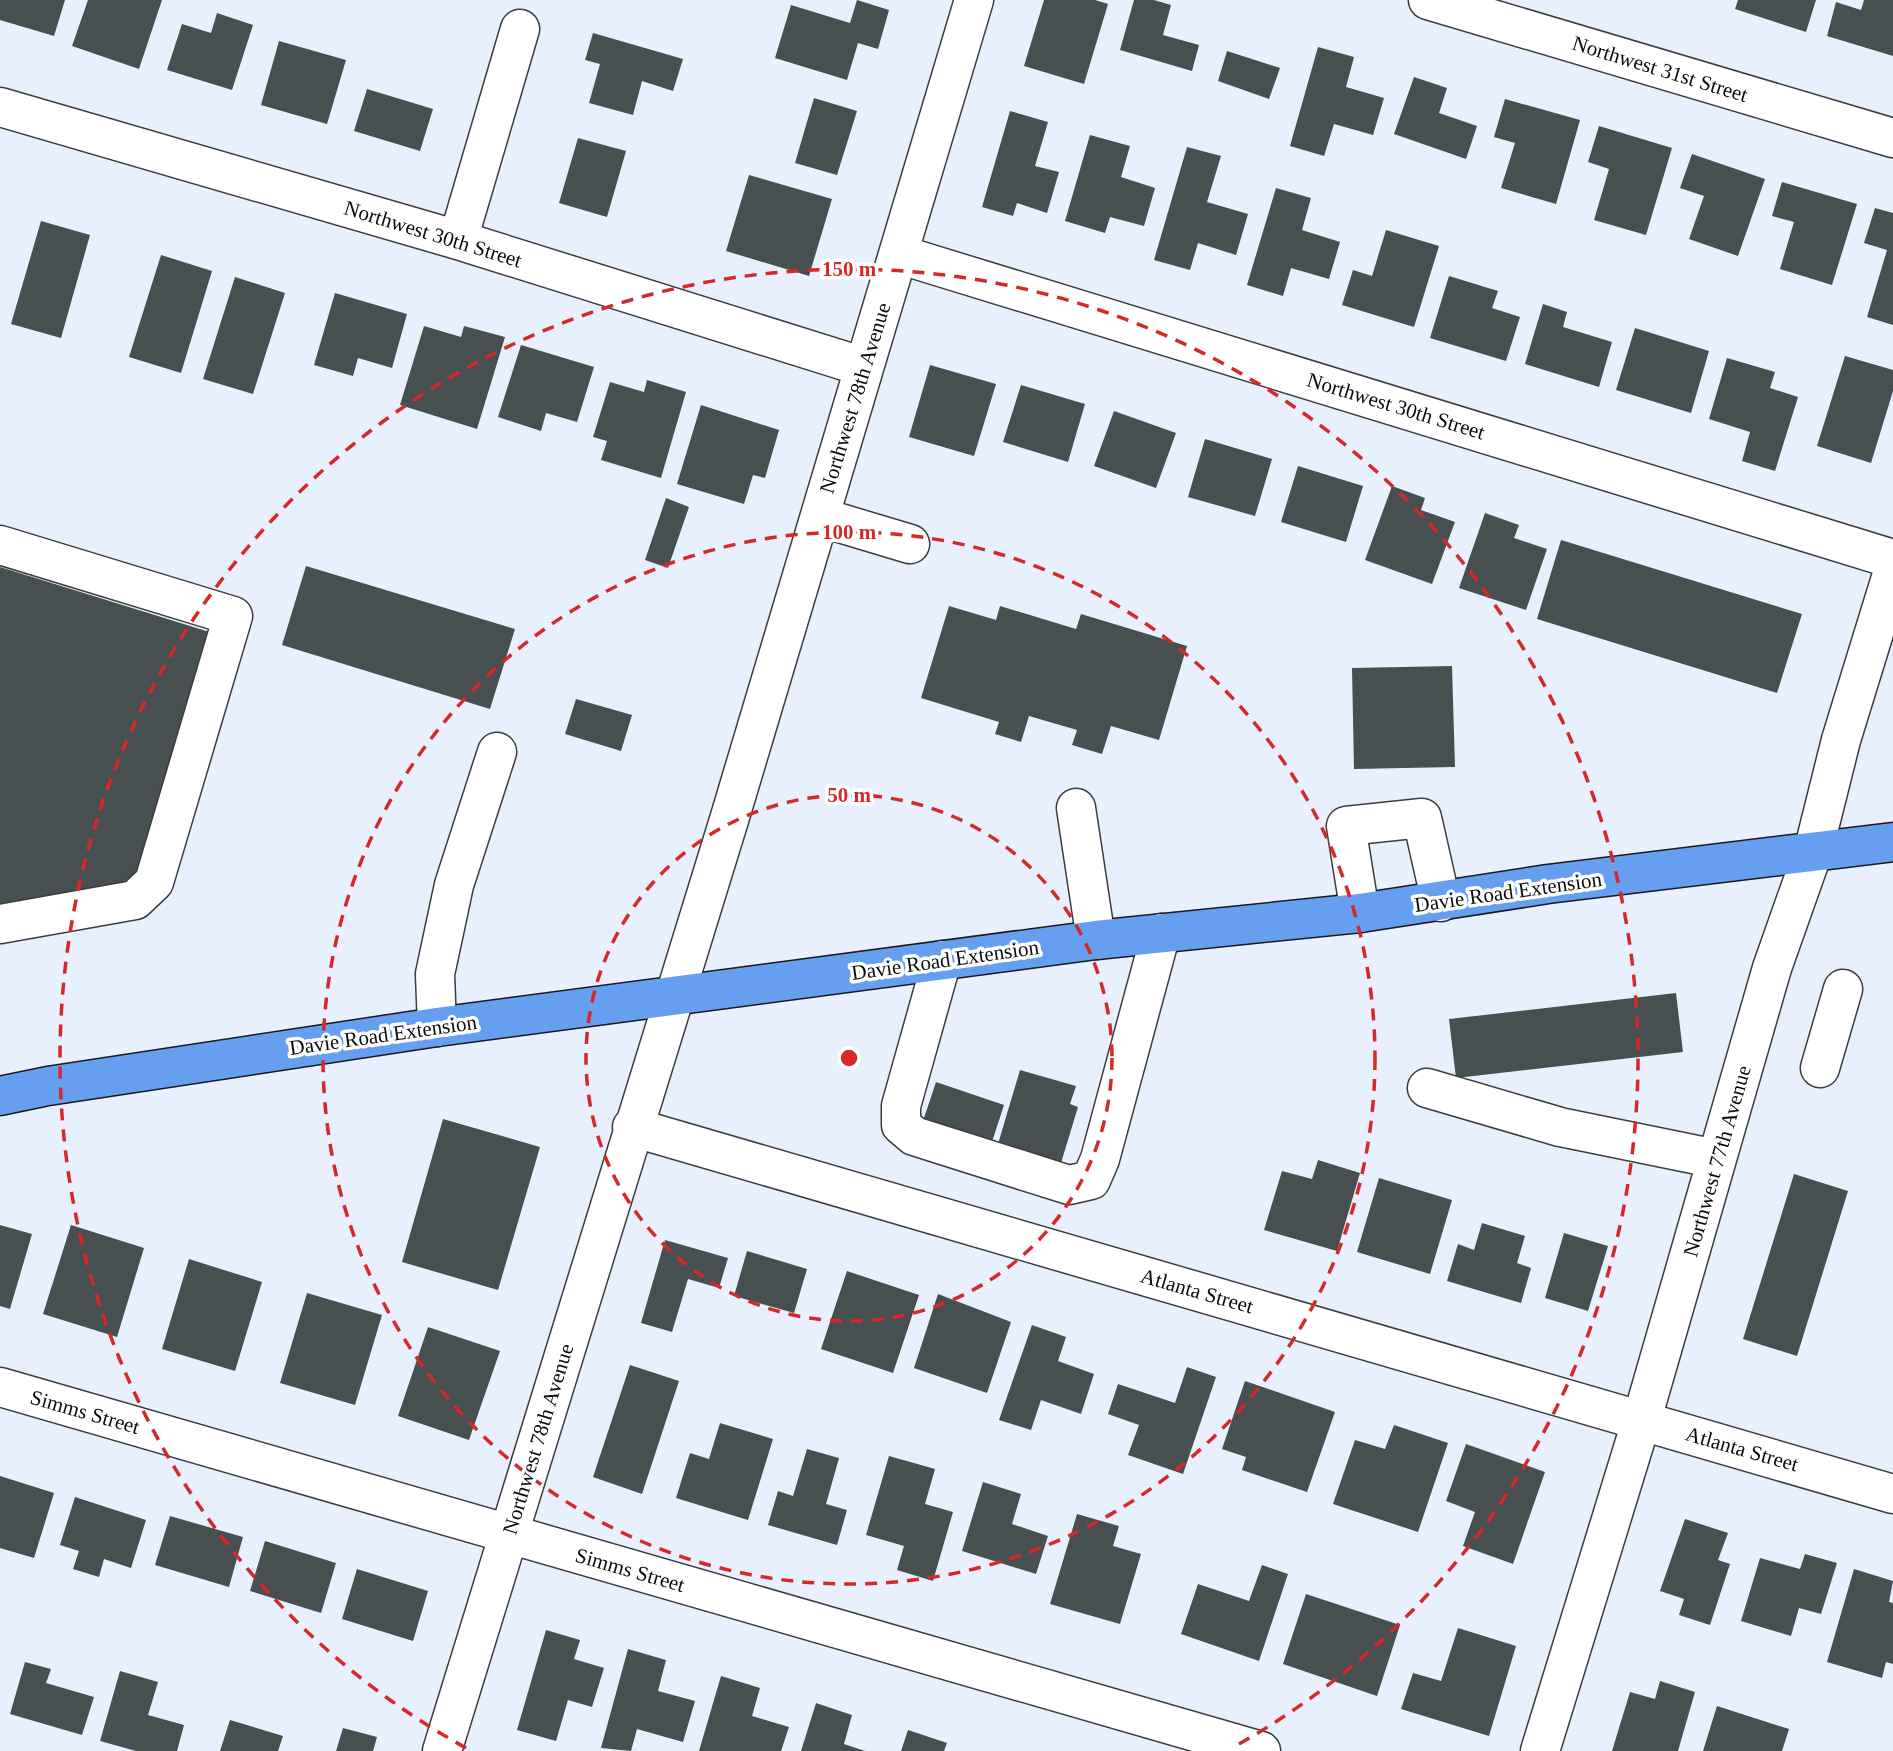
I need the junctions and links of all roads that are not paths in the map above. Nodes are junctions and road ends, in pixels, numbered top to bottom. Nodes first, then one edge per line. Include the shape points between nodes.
1 (975, 0) edge
2 (1428, 0) edge
3 (520, 29) dead end
4 (0, 107) edge
5 (1893, 138) edge
6 (458, 240) junction
7 (898, 254) junction
8 (864, 367) junction
9 (820, 516) junction
10 (910, 544) dead end
11 (0, 545) edge
12 (1893, 559) edge
13 (1893, 571) edge
14 (496, 752) dead end
15 (1076, 808) dead end
16 (1893, 842) edge
17 (1813, 852) junction
18 (1441, 902) junction
19 (1360, 913) junction
20 (0, 925) edge
21 (1161, 933) junction
22 (1096, 940) junction
23 (942, 960) junction
24 (1843, 989) dead end
25 (672, 996) junction
26 (437, 1027) junction
27 (1820, 1068) dead end
28 (1427, 1088) dead end
29 (0, 1096) edge
30 (632, 1128) junction
31 (1717, 1159) junction
32 (0, 1387) edge
33 (1642, 1419) junction
34 (1893, 1494) edge
35 (509, 1535) junction
36 (442, 1751) edge
37 (1261, 1751) edge
38 (1540, 1751) edge

1 - 7 street, Northwest 78th Avenue
2 - 5 street, Northwest 31st Street
3 - 6 street
4 - 6 street, Northwest 30th Street
6 - 8 street, Northwest 30th Street
7 - 8 street, Northwest 78th Avenue
7 - 12 street, Northwest 30th Street
8 - 9 street, Northwest 78th Avenue
9 - 10 street
9 - 25 street, Northwest 78th Avenue
11 - 20 street via 233,616 154,881 135,900
13 - 17 street, Northwest 77th Avenue via 1841,740
14 - 26 street via 454,885 435,974
15 - 22 street
16 - 17 main road, Davie Road Extension
17 - 18 main road, Davie Road Extension via 1548,884
17 - 31 street, Northwest 77th Avenue via 1772,968
18 - 19 main road, Davie Road Extension
18 - 19 street via 1422,818 1346,826
19 - 21 main road, Davie Road Extension
21 - 22 main road, Davie Road Extension
21 - 23 street via 1100,1159 1091,1180 1069,1185 914,1136 901,1125 901,1106
22 - 23 main road, Davie Road Extension
23 - 25 main road, Davie Road Extension
24 - 27 street
25 - 26 main road, Davie Road Extension
25 - 30 street
26 - 29 main road, Davie Road Extension
28 - 31 street via 1560,1128
30 - 33 street, Atlanta Street
30 - 35 street, Northwest 78th Avenue
31 - 33 street, Northwest 77th Avenue
32 - 35 street, Simms Street
33 - 34 street, Atlanta Street
33 - 38 street, Northwest 77th Avenue
35 - 36 street, Northwest 78th Avenue
35 - 37 street, Simms Street

